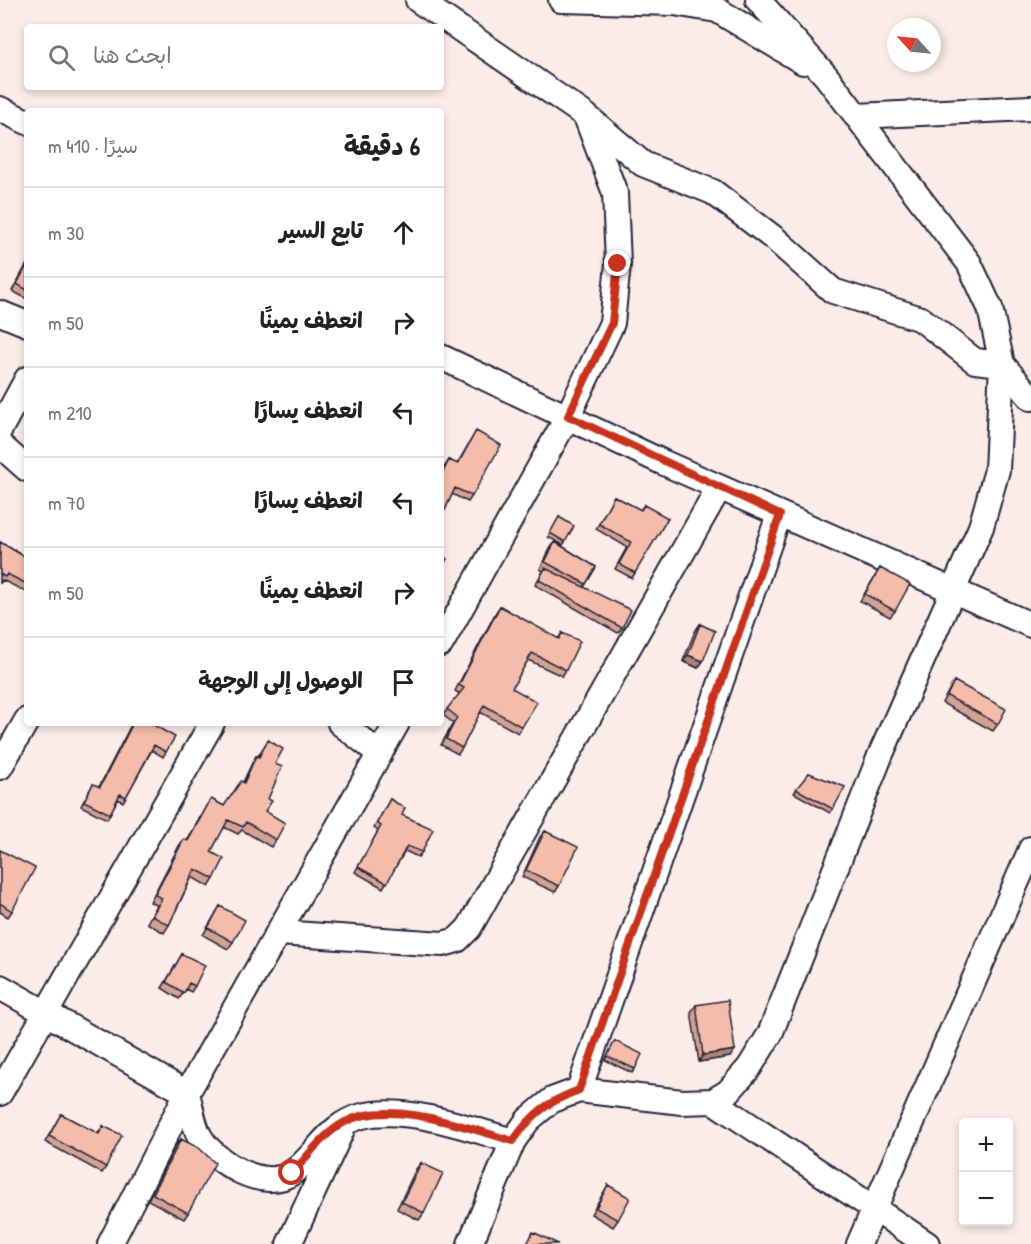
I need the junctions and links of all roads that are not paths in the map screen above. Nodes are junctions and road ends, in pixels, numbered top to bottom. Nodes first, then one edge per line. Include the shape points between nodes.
1 (418, 0) edge
2 (561, 0) edge
3 (758, 0) edge
4 (826, 76) junction
5 (1031, 108) edge
6 (0, 109) edge
7 (585, 116) junction
8 (856, 116) junction
9 (24, 121) edge
10 (0, 313) edge
11 (24, 323) edge
12 (444, 358) edge
13 (1002, 364) junction
14 (24, 385) edge
15 (1031, 398) edge
16 (568, 416) junction
17 (0, 429) edge
18 (0, 445) edge
19 (24, 466) edge
20 (719, 488) junction
21 (780, 515) junction
22 (952, 592) junction
23 (1031, 625) edge
24 (444, 639) edge
25 (24, 725) edge
26 (210, 726) edge
27 (344, 726) edge
28 (395, 726) edge
29 (380, 754) junction
30 (0, 767) edge
31 (1031, 849) edge
32 (279, 933) junction
33 (0, 987) edge
34 (46, 1013) junction
35 (579, 1090) junction
36 (0, 1093) edge
37 (188, 1093) junction
38 (713, 1101) junction
39 (345, 1122) junction
40 (513, 1141) junction
41 (874, 1209) junction
42 (110, 1244) edge
43 (289, 1244) edge
44 (470, 1244) edge
45 (859, 1244) edge
46 (927, 1244) edge

1 - 7 street
2 - 4 street via 674,3 717,10
3 - 4 street
4 - 8 street
5 - 8 street
6 - 9 street
7 - 13 street via 643,164 713,192 775,238 833,291 921,319 975,361
7 - 16 street via 615,193 618,264 612,323
8 - 13 street via 969,263 990,308
10 - 11 street
12 - 16 street
13 - 15 street
13 - 22 street via 997,470 981,527
14 - 17 street
16 - 20 street
16 - 24 street
18 - 19 street
20 - 21 street
20 - 32 street via 463,934 457,940 427,945
21 - 22 street
21 - 35 street
22 - 23 street
22 - 38 street via 876,767 770,1034 749,1068 728,1092
25 - 30 street
26 - 34 street
27 - 29 street
28 - 29 street
29 - 32 street
31 - 41 street
32 - 37 street
33 - 34 street
34 - 36 street
34 - 37 street
35 - 38 street via 682,1102
35 - 40 street via 552,1100 528,1120
37 - 39 street via 198,1135 214,1156 257,1178 292,1173 329,1133
37 - 42 street
38 - 41 street
39 - 40 street via 363,1115 408,1114
39 - 43 street
40 - 44 street
41 - 45 street
41 - 46 street

